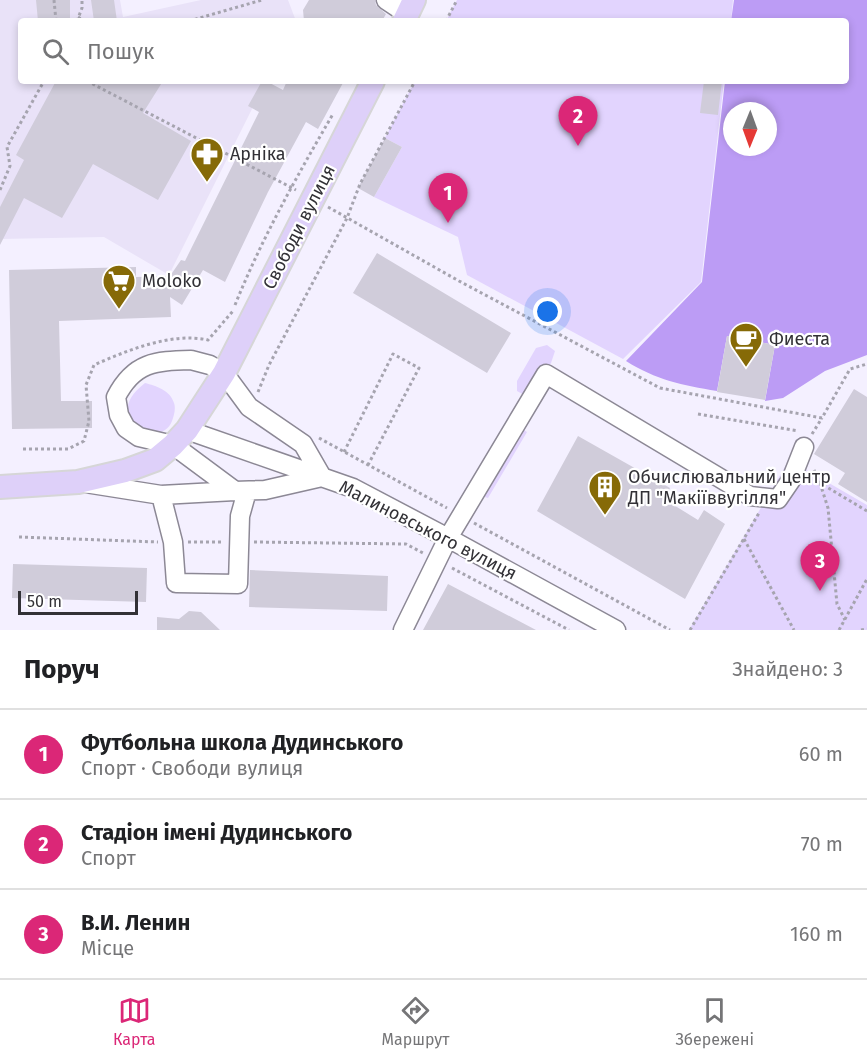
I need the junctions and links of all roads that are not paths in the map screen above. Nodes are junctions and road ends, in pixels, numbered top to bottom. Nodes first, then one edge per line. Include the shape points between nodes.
1 (386, 0) edge
2 (408, 12) edge
3 (371, 84) edge
4 (224, 373) junction
5 (180, 437) junction
6 (802, 439) road end
7 (322, 477) junction
8 (78, 482) junction
9 (0, 487) edge
10 (241, 491) junction
11 (161, 495) junction
12 (448, 538) junction
13 (403, 630) edge
14 (614, 630) edge

1 - 2 street
3 - 4 main road, Свободи вулиця
4 - 5 main road, Свободи вулиця
4 - 5 street via 191,360 167,361 144,366 122,386 116,397 118,415 126,428 139,437
4 - 7 street via 249,407 303,444
5 - 7 street
5 - 8 main road via 155,460
5 - 10 street
6 - 12 street via 791,480 778,499 750,496 546,374
7 - 10 street, Малиновського вулиця via 265,490
7 - 12 street, Малиновського вулиця via 353,488
8 - 9 main road
8 - 11 street, Малиновського вулиця
10 - 11 street, Малиновського вулиця
10 - 11 street via 238,584 176,583 173,542
12 - 13 street
12 - 14 street, Малиновського вулиця

